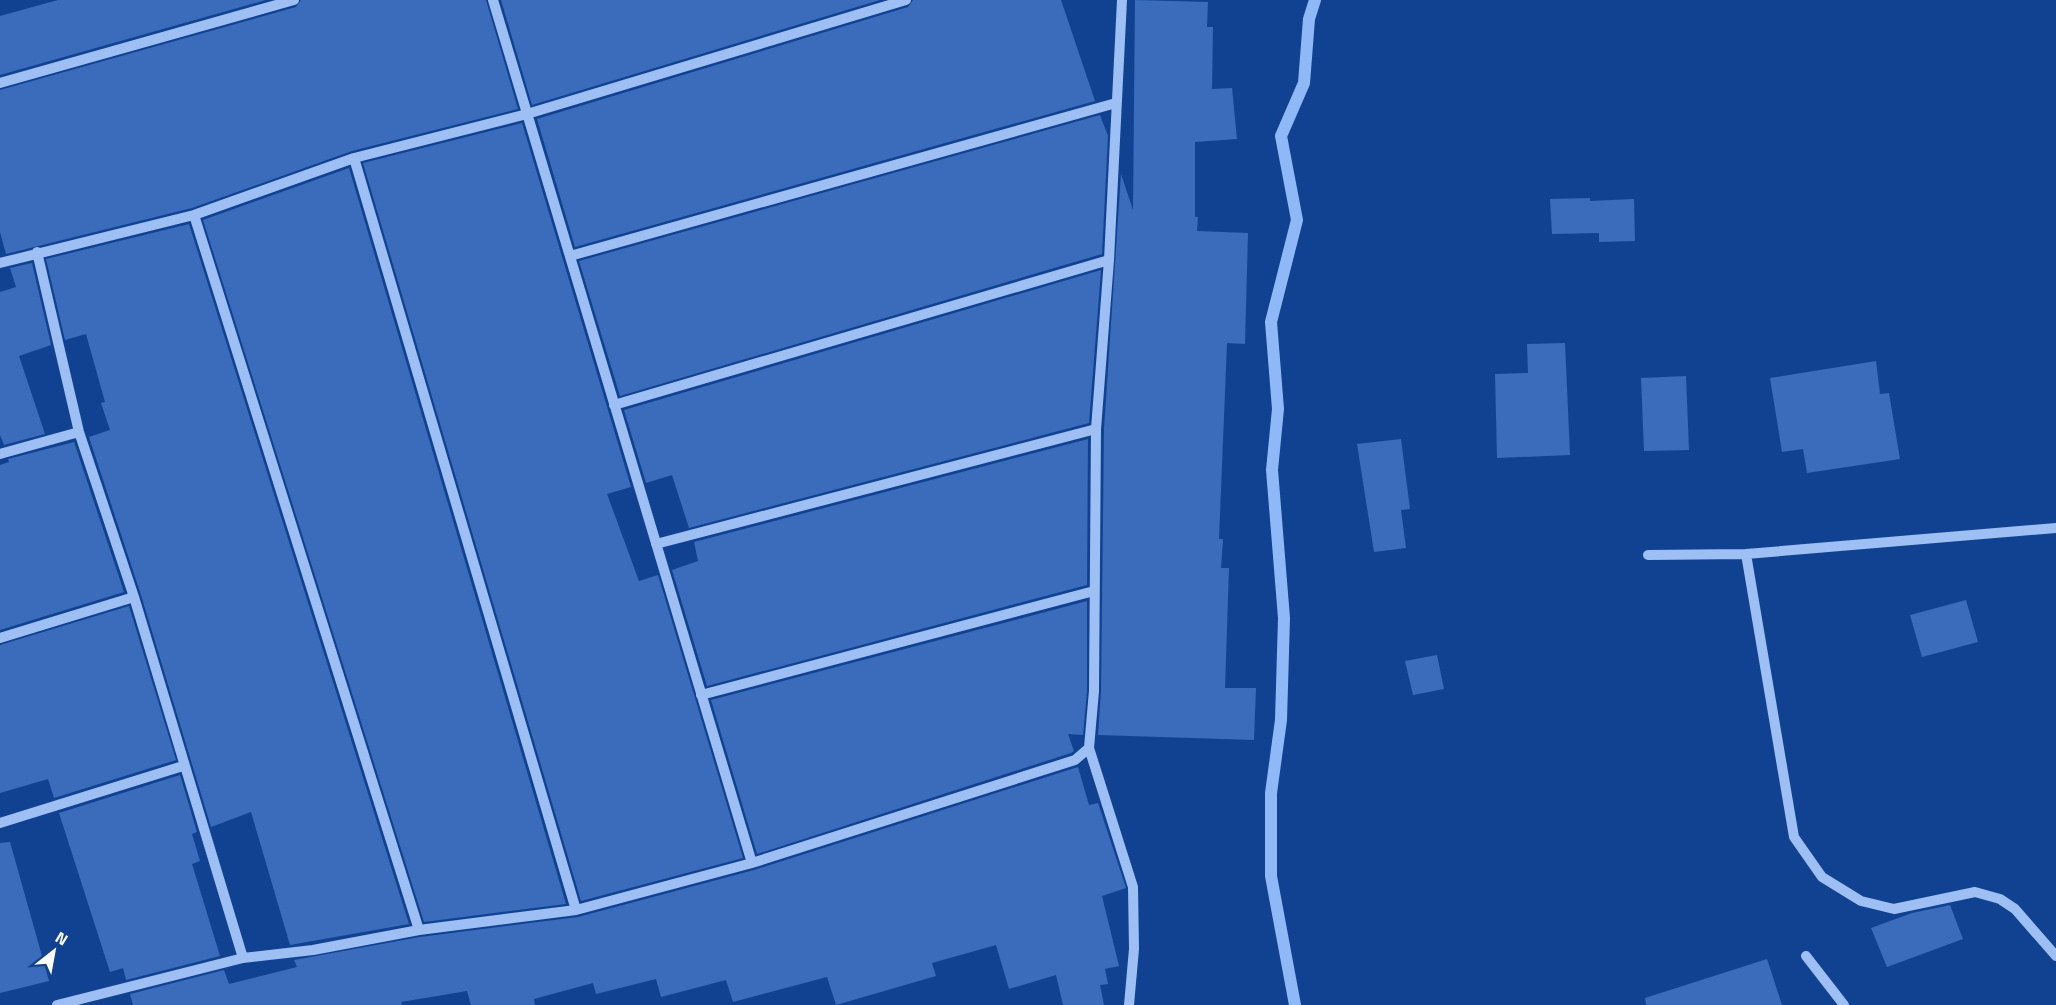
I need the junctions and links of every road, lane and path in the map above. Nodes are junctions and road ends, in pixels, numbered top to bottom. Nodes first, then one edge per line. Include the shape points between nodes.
1 (294, 0) edge
2 (493, 0) edge
3 (906, 0) edge
4 (1122, 0) edge
5 (0, 83) edge
6 (1116, 103) junction
7 (527, 114) junction
8 (354, 158) junction
9 (194, 215) junction
10 (37, 252) junction
11 (570, 256) junction
12 (1109, 260) junction
13 (0, 263) edge
14 (614, 405) junction
15 (1096, 429) junction
16 (79, 432) junction
17 (0, 454) edge
18 (2056, 528) edge
19 (656, 544) junction
20 (1746, 554) junction
21 (1648, 555) dead end
22 (1094, 591) junction
23 (134, 597) junction
24 (0, 638) edge
25 (701, 695) junction
26 (1089, 748) junction
27 (183, 766) junction
28 (0, 823) edge
29 (752, 863) junction
30 (576, 910) junction
31 (419, 930) junction
32 (1806, 956) dead end
33 (2056, 956) edge
34 (243, 958) junction
35 (57, 1005) edge
36 (1129, 1005) edge
37 (1844, 1005) edge

1 - 5 street
2 - 7 street
3 - 7 street
4 - 6 street
6 - 11 street
6 - 12 street
7 - 8 street
7 - 11 street
8 - 9 street
8 - 30 street
9 - 10 street
9 - 31 street
10 - 13 street
10 - 16 street
11 - 14 street
12 - 14 street
12 - 15 street
14 - 19 street
15 - 19 street
15 - 22 street
16 - 17 street
16 - 23 street
18 - 20 street
19 - 25 street
20 - 21 street
20 - 33 street via 1794,837 1822,877 1861,901 1894,909 1975,892 2000,898 2015,909
22 - 25 street
22 - 26 street via 1094,691
23 - 24 street
23 - 27 street
25 - 29 street
26 - 29 street via 1075,760
26 - 36 street via 1133,887 1134,949
27 - 28 street
27 - 34 street
29 - 30 street
30 - 31 street
31 - 34 street via 313,950
32 - 37 street
34 - 35 street

